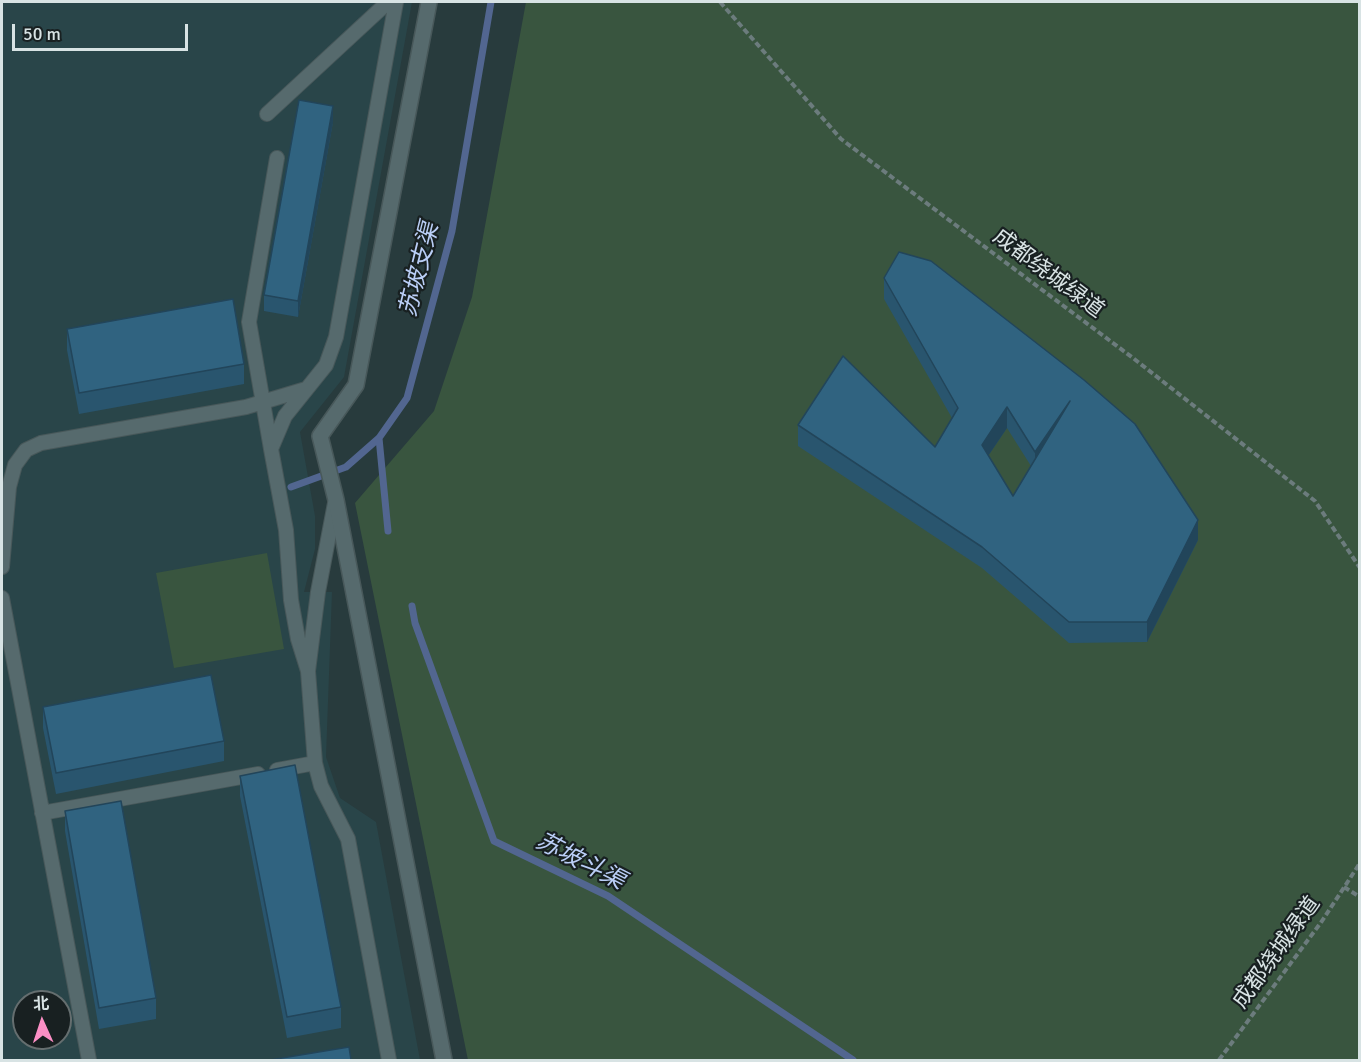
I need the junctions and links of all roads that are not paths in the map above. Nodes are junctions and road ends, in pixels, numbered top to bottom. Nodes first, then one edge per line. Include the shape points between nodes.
1 (388, 2) edge
2 (396, 2) edge
3 (429, 2) edge
4 (267, 114) dead end
5 (276, 158) dead end
6 (306, 389) junction
7 (263, 402) junction
8 (271, 449) junction
9 (336, 500) junction
10 (2, 567) edge
11 (2, 598) edge
12 (308, 671) junction
13 (315, 764) junction
14 (42, 813) junction
15 (89, 1060) edge
16 (388, 1060) edge
17 (444, 1060) edge

1 - 4 lane
2 - 6 lane via 336,337 326,365
3 - 9 street via 356,385 320,436
5 - 7 lane via 249,322
6 - 7 lane
6 - 8 lane via 285,416
7 - 8 lane
7 - 10 lane via 41,443 26,450 15,465 9,487
8 - 12 lane via 286,530 291,600
9 - 12 lane
9 - 17 street
11 - 14 lane
12 - 13 lane
13 - 14 lane
13 - 16 lane via 321,786 348,839
14 - 15 lane

